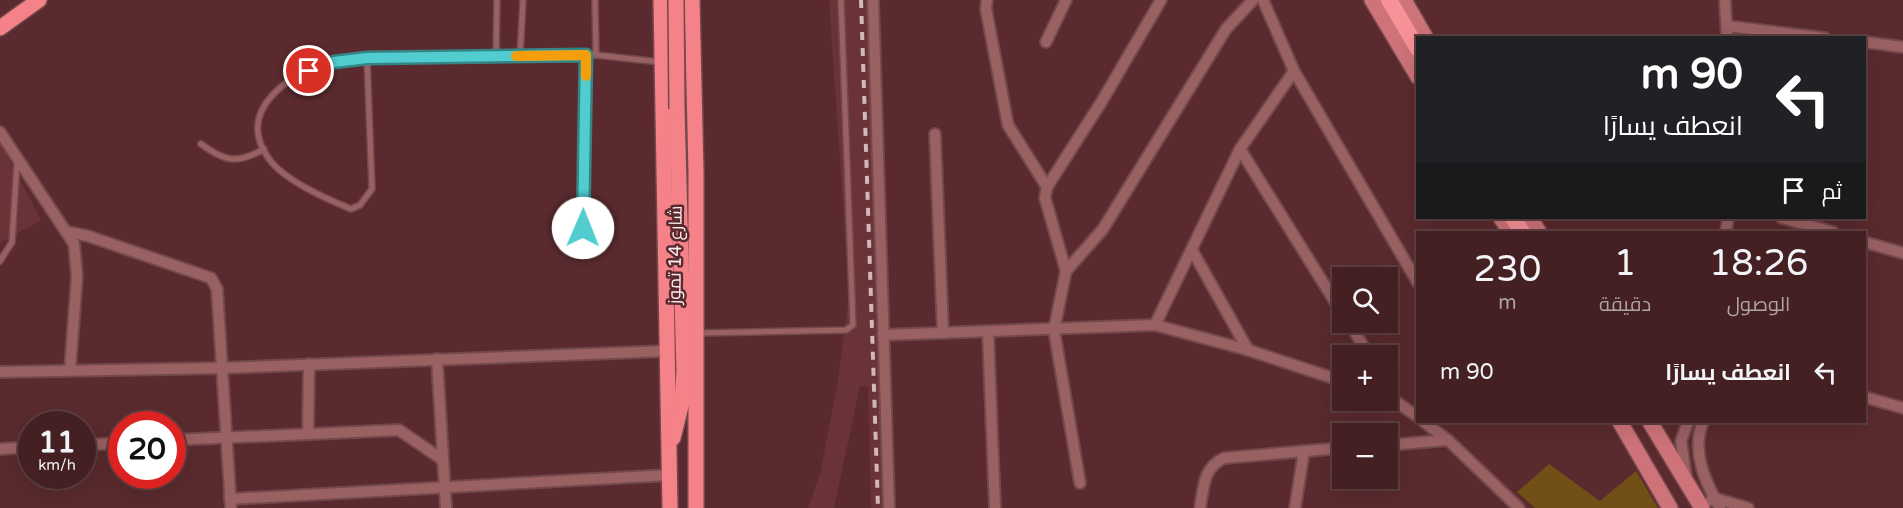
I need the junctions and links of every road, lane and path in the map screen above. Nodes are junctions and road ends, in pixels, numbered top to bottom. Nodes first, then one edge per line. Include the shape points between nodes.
1 (39, 0) edge
2 (497, 0) edge
3 (523, 0) edge
4 (596, 0) edge
5 (841, 0) edge
6 (873, 0) edge
7 (987, 0) edge
8 (1066, 0) edge
9 (1161, 0) edge
10 (1253, 0) edge
11 (1263, 0) edge
12 (1372, 0) edge
13 (1389, 0) edge
14 (1404, 0) edge
15 (1725, 0) edge
16 (666, 1) edge
17 (692, 1) edge
18 (1727, 26) junction
19 (0, 28) edge
20 (1425, 36) edge
21 (1727, 36) edge
22 (1809, 36) edge
23 (1046, 42) dead end
24 (1866, 42) edge
25 (1416, 46) edge
26 (1903, 47) edge
27 (586, 55) junction
28 (596, 55) junction
29 (496, 56) junction
30 (520, 56) junction
31 (367, 58) junction
32 (662, 62) junction
33 (1294, 71) junction
34 (1416, 74) edge
35 (0, 132) edge
36 (935, 134) dead end
37 (201, 144) dead end
38 (264, 149) junction
39 (1240, 149) junction
40 (18, 158) junction
41 (1047, 187) junction
42 (1786, 219) edge
43 (583, 228) dead end
44 (1829, 231) edge
45 (68, 232) junction
46 (1866, 243) edge
47 (1192, 250) junction
48 (1903, 253) edge
49 (0, 261) edge
50 (1066, 271) junction
51 (1416, 280) edge
52 (1332, 296) edge
53 (1155, 325) junction
54 (1054, 330) junction
55 (988, 332) junction
56 (694, 333) junction
57 (943, 333) junction
58 (883, 335) junction
59 (1248, 350) junction
60 (667, 351) junction
61 (436, 358) junction
62 (309, 364) junction
63 (221, 368) junction
64 (70, 370) junction
65 (0, 372) edge
66 (1332, 378) edge
67 (1866, 398) edge
68 (1398, 403) edge
69 (1903, 408) edge
70 (1416, 416) edge
71 (1425, 423) edge
72 (1621, 423) edge
73 (1651, 423) edge
74 (1688, 423) edge
75 (1703, 423) edge
76 (308, 433) junction
77 (227, 438) junction
78 (186, 439) edge
79 (1448, 440) junction
80 (1398, 444) edge
81 (18, 447) edge
82 (670, 447) junction
83 (0, 448) edge
84 (1332, 449) edge
85 (1304, 451) junction
86 (443, 460) junction
87 (670, 475) junction
88 (1080, 483) dead end
89 (1687, 483) junction
90 (445, 488) junction
91 (1507, 498) junction
92 (231, 504) edge
93 (1709, 505) edge
94 (446, 508) edge
95 (670, 508) edge
96 (696, 508) edge
97 (889, 508) edge
98 (995, 508) edge
99 (1200, 508) edge
100 (1295, 508) edge
101 (1501, 508) edge
102 (1519, 508) edge
103 (1670, 508) edge
104 (1748, 508) edge

1 - 19 main road
2 - 29 lane
3 - 30 lane
4 - 28 lane
5 - 56 lane via 853,325 846,330
6 - 58 street
7 - 41 street via 1008,125
8 - 23 street
9 - 41 street
10 - 50 street via 1226,29 1103,229
11 - 33 street
12 - 34 main road
13 - 25 highway
14 - 20 main road
15 - 18 street
16 - 17 main road via 669,9 679,10
16 - 32 main road
16 - 82 main road, bridge via 677,109 684,372 682,402
17 - 56 main road, شارع 14 تموز
18 - 21 street
18 - 22 street
24 - 26 street
27 - 28 lane
27 - 30 lane
27 - 43 lane
28 - 32 lane
29 - 30 lane
29 - 31 lane
31 - 38 lane via 334,62 280,88 264,103 258,116
31 - 38 lane via 372,189 360,205 351,209 285,174
32 - 60 main road
33 - 39 street
33 - 51 street
35 - 40 street
36 - 57 street
37 - 38 lane via 217,156 232,160 247,159
39 - 47 street
39 - 52 street
40 - 45 street
40 - 49 lane via 12,242
41 - 50 street via 1045,198
42 - 44 street
45 - 63 street via 211,278 217,289
45 - 64 street via 77,262
46 - 48 street
47 - 53 street
47 - 59 street
50 - 54 street
53 - 54 street
53 - 59 street
54 - 55 street
54 - 88 street
55 - 57 street
55 - 98 street
56 - 96 main road, شارع 14 تموز
57 - 58 street
58 - 97 street
59 - 66 street
60 - 61 street
60 - 82 main road
61 - 62 street
61 - 86 street
62 - 63 street
62 - 76 street
63 - 64 street
63 - 77 street
64 - 65 street
67 - 69 street
68 - 70 street
71 - 79 street
72 - 103 main road
73 - 89 main road
74 - 89 street via 1681,441
75 - 93 street via 1698,451
76 - 77 street
76 - 86 street via 399,430
77 - 78 street
77 - 92 street
79 - 80 street
79 - 91 street
81 - 83 street
82 - 87 main road
84 - 85 street
85 - 99 street via 1224,458 1212,463 1206,472
85 - 100 street
86 - 90 street
87 - 90 street
87 - 95 main road
89 - 93 main road
90 - 92 street
90 - 94 street
91 - 101 street
91 - 102 street
93 - 104 street

